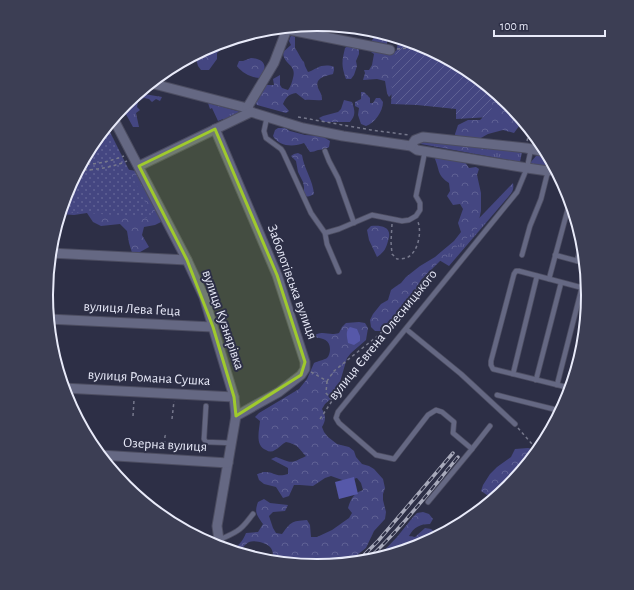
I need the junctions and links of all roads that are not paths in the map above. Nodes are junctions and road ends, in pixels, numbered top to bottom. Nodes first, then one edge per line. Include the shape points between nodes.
1 (302, 32) edge
2 (282, 33) edge
3 (390, 50) road end
4 (156, 86) edge
5 (249, 110) junction
6 (267, 117) junction
7 (116, 124) edge
8 (215, 129) junction
9 (411, 146) junction
10 (528, 149) junction
11 (325, 151) dead end
12 (425, 151) junction
13 (539, 151) edge
14 (139, 166) junction
15 (527, 168) junction
16 (549, 169) edge
17 (550, 171) edge
18 (567, 211) edge
19 (354, 223) junction
20 (326, 233) junction
21 (56, 253) edge
22 (522, 255) dead end
23 (555, 255) junction
24 (578, 256) edge
25 (187, 260) junction
26 (577, 261) joint
27 (339, 272) dead end
28 (537, 276) junction
29 (549, 279) junction
30 (561, 282) junction
31 (581, 287) edge
32 (580, 304) edge
33 (54, 319) edge
34 (213, 327) junction
35 (406, 329) junction
36 (513, 374) junction
37 (536, 380) junction
38 (557, 385) junction
39 (564, 387) edge
40 (70, 388) edge
41 (497, 395) dead end
42 (234, 397) junction
43 (206, 406) dead end
44 (555, 410) edge
45 (236, 416) junction
46 (515, 424) road end
47 (490, 426) dead end
48 (232, 443) junction
49 (472, 448) junction
50 (108, 455) edge
51 (228, 462) junction
52 (428, 502) dead end
53 (253, 514) dead end
54 (219, 540) edge
55 (222, 541) edge

1 - 3 street
2 - 5 street via 274,63
4 - 5 street
5 - 6 street
5 - 8 street
6 - 9 street via 343,136
6 - 20 lane via 264,131 266,138 283,152 311,213
7 - 14 street, вулиця Кузнярівка
8 - 14 street
8 - 45 street, Заболотівська вулиця via 277,275 305,362 301,375 279,392
9 - 10 street via 415,140 423,137
9 - 12 street
10 - 13 street
10 - 15 lane, вулиця Євгена Олесницького
11 - 19 lane
12 - 15 street
12 - 19 lane via 416,196 420,210 416,216 402,221 372,215
14 - 25 street, вулиця Кузнярівка
15 - 16 street
15 - 35 lane, вулиця Євгена Олесницького via 517,192
17 - 22 lane
18 - 23 lane
19 - 20 lane
20 - 27 lane via 327,244
21 - 25 street
23 - 26 lane
23 - 29 lane
24 - 26 lane
25 - 34 street, вулиця Кузнярівка via 204,297
28 - 29 lane
28 - 36 lane
28 - 36 lane via 519,271 514,274 491,361 493,369
29 - 30 lane
30 - 31 lane
30 - 37 lane
32 - 38 lane
33 - 34 street, вулиця Лева Ґеца
34 - 42 street, вулиця Кузнярівка
35 - 46 lane via 461,374
35 - 49 lane, вулиця Євгена Олесницького via 338,412 336,418 376,455 394,459 428,415 436,410 454,422 453,433
36 - 37 lane
37 - 38 lane
38 - 39 lane
40 - 42 street, вулиця Романа Сушка
41 - 44 lane
42 - 45 street, вулиця Кузнярівка
43 - 48 lane via 206,442
45 - 48 street, вулиця Кузнярівка
47 - 49 lane
48 - 51 street, вулиця Кузнярівка
49 - 52 lane
50 - 51 street, Озерна вулиця
51 - 54 street, вулиця Кузнярівка via 217,526
53 - 55 lane via 244,526 226,536

